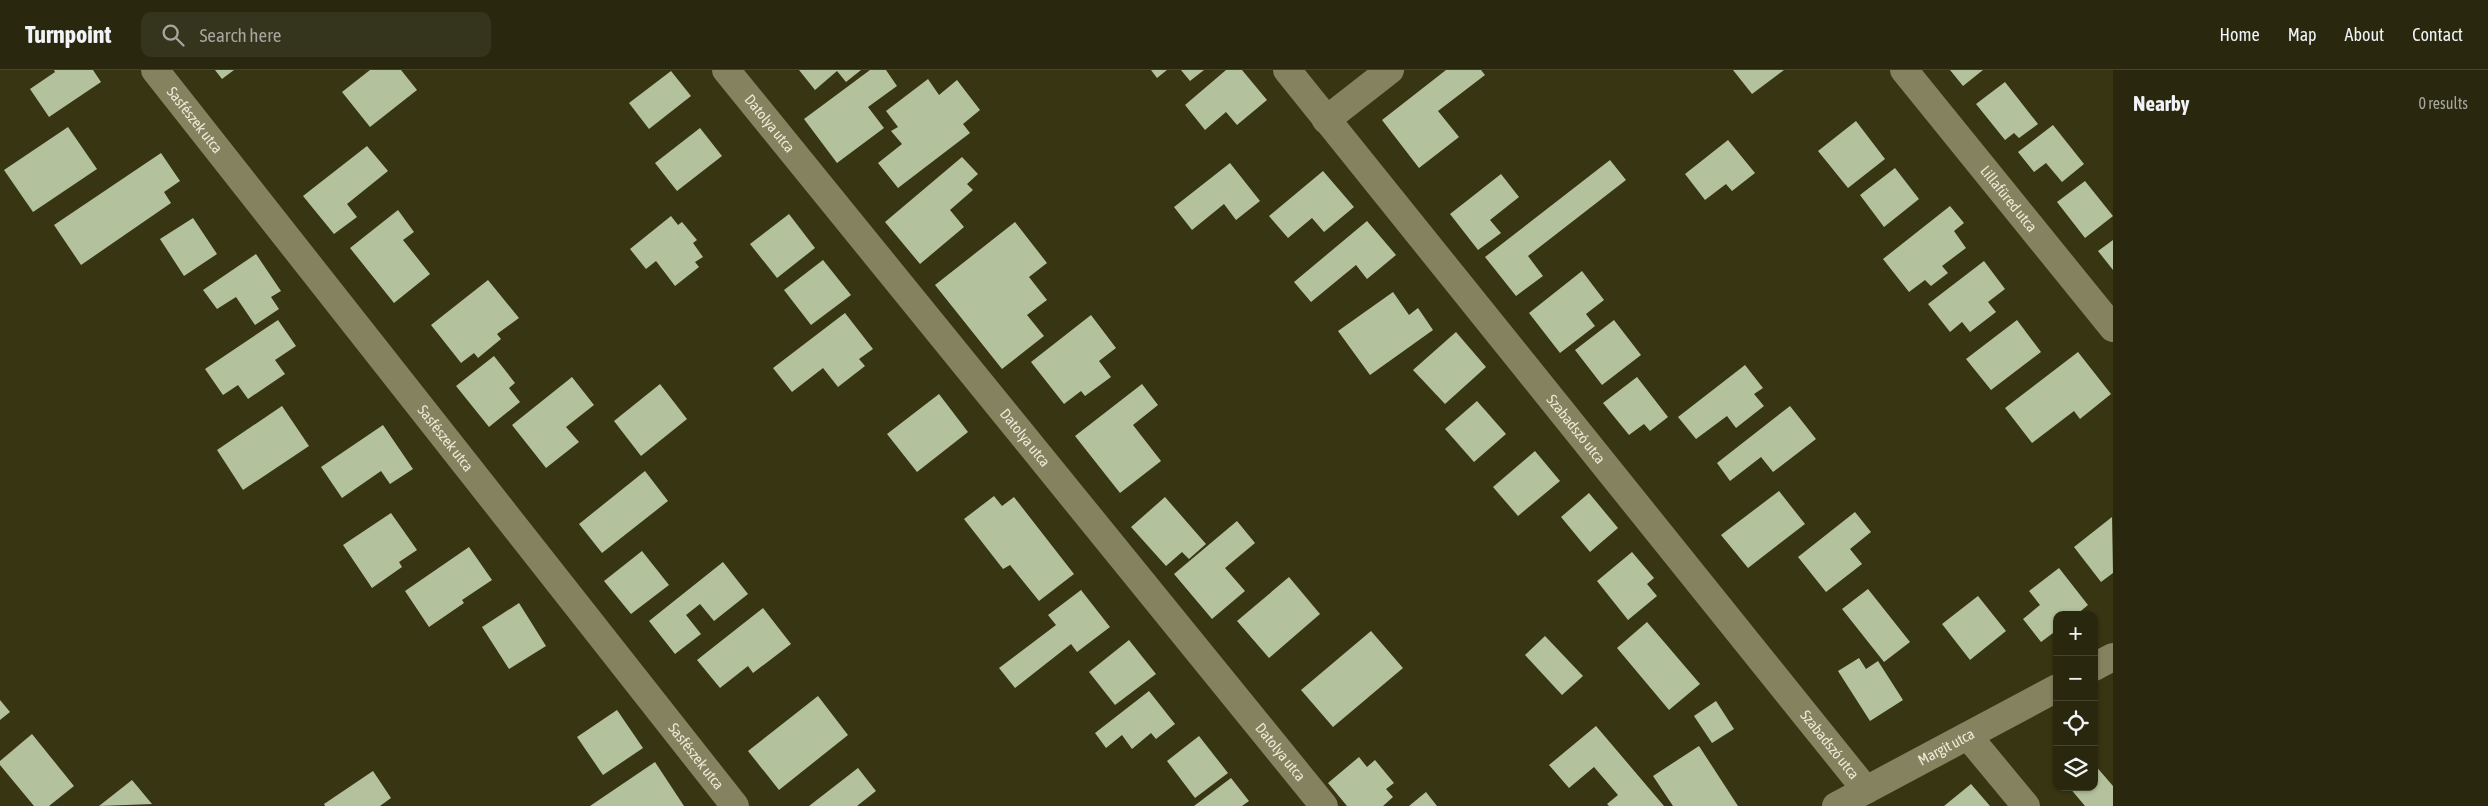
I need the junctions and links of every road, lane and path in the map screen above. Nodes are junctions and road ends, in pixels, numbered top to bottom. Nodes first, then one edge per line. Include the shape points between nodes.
1 (155, 70) edge
2 (726, 70) edge
3 (1287, 70) edge
4 (1390, 70) edge
5 (1904, 70) edge
6 (1326, 120) junction
7 (2113, 328) edge
8 (2113, 657) edge
9 (2098, 666) edge
10 (2053, 690) edge
11 (1968, 736) junction
12 (1866, 790) junction
13 (734, 806) edge
14 (1324, 806) edge
15 (1836, 806) edge
16 (2026, 806) edge

1 - 13 street, Sasfészek utca
2 - 14 street, Datolya utca
3 - 6 street, Szabadszó utca
4 - 6 street
5 - 7 street, Lillafüred utca
6 - 12 street, Szabadszó utca
8 - 9 street
10 - 11 street, Margit utca
11 - 12 street, Margit utca
11 - 16 street
12 - 15 street, Margit utca

